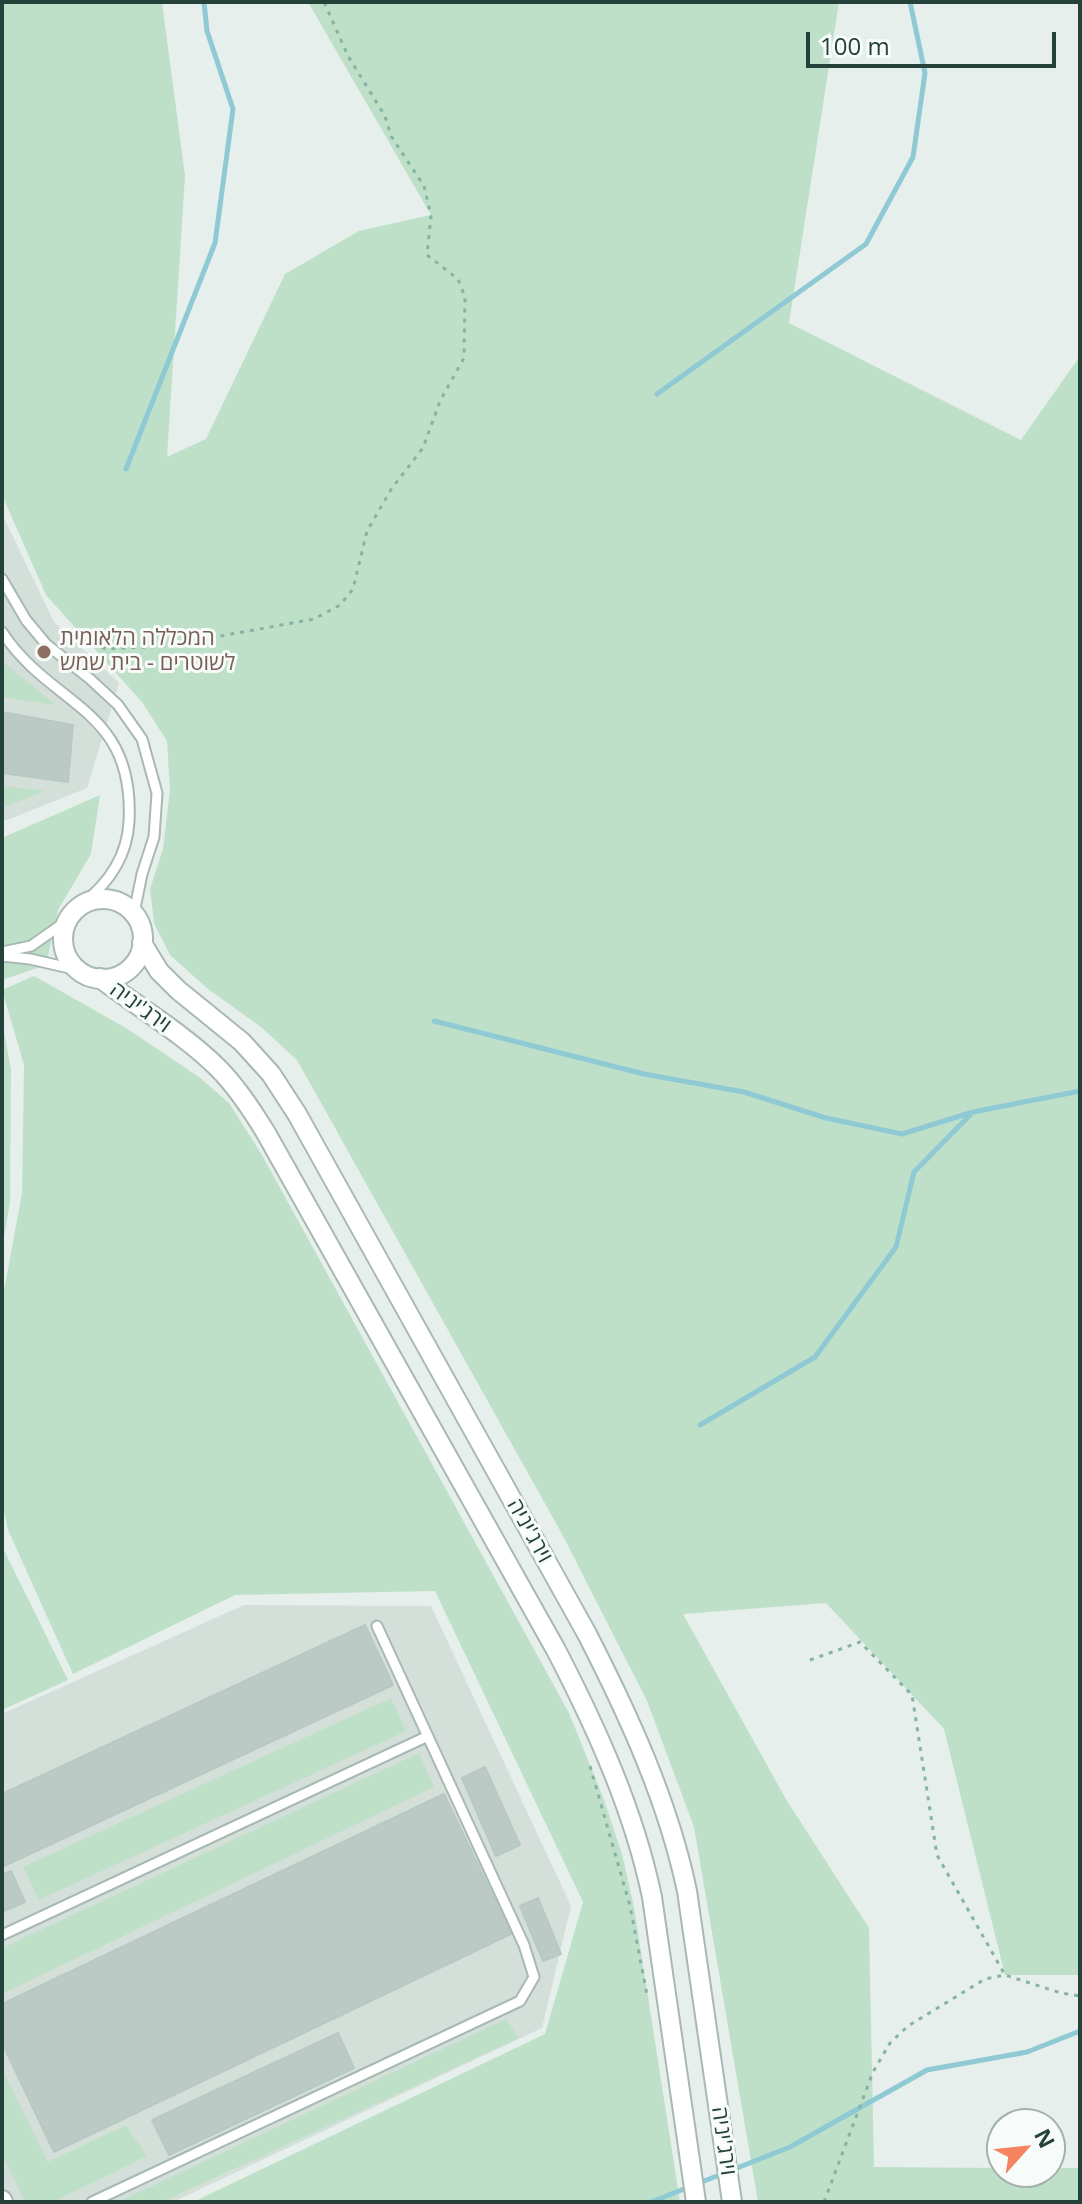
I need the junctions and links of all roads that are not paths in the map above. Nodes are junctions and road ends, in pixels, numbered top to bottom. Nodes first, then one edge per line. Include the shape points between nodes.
1 (2, 579) edge
2 (2, 632) edge
3 (82, 904) junction
4 (134, 913) junction
5 (68, 920) junction
6 (142, 943) junction
7 (2, 954) edge
8 (78, 970) junction
9 (100, 978) junction
10 (377, 1626) dead end
11 (428, 1736) junction
12 (2, 1935) edge
13 (92, 2202) edge
14 (696, 2202) edge
15 (732, 2202) edge

1 - 4 lane via 46,644 118,705 142,739 157,793 154,837
2 - 3 lane via 28,663 98,722 118,750 130,795 128,832 105,884
3 - 4 street via 104,899
3 - 5 street
4 - 6 street
5 - 7 lane via 31,946
5 - 8 street via 65,951
6 - 9 street via 133,965 112,978
6 - 15 street, וירג'יניה via 178,990 242,1042 297,1114 621,1698 679,1854
7 - 8 lane
8 - 9 street
9 - 14 street, וירג'יניה via 217,1067 242,1096 588,1713 645,1862
10 - 11 lane
11 - 12 lane
11 - 13 lane via 524,1945 534,1977 520,2001

